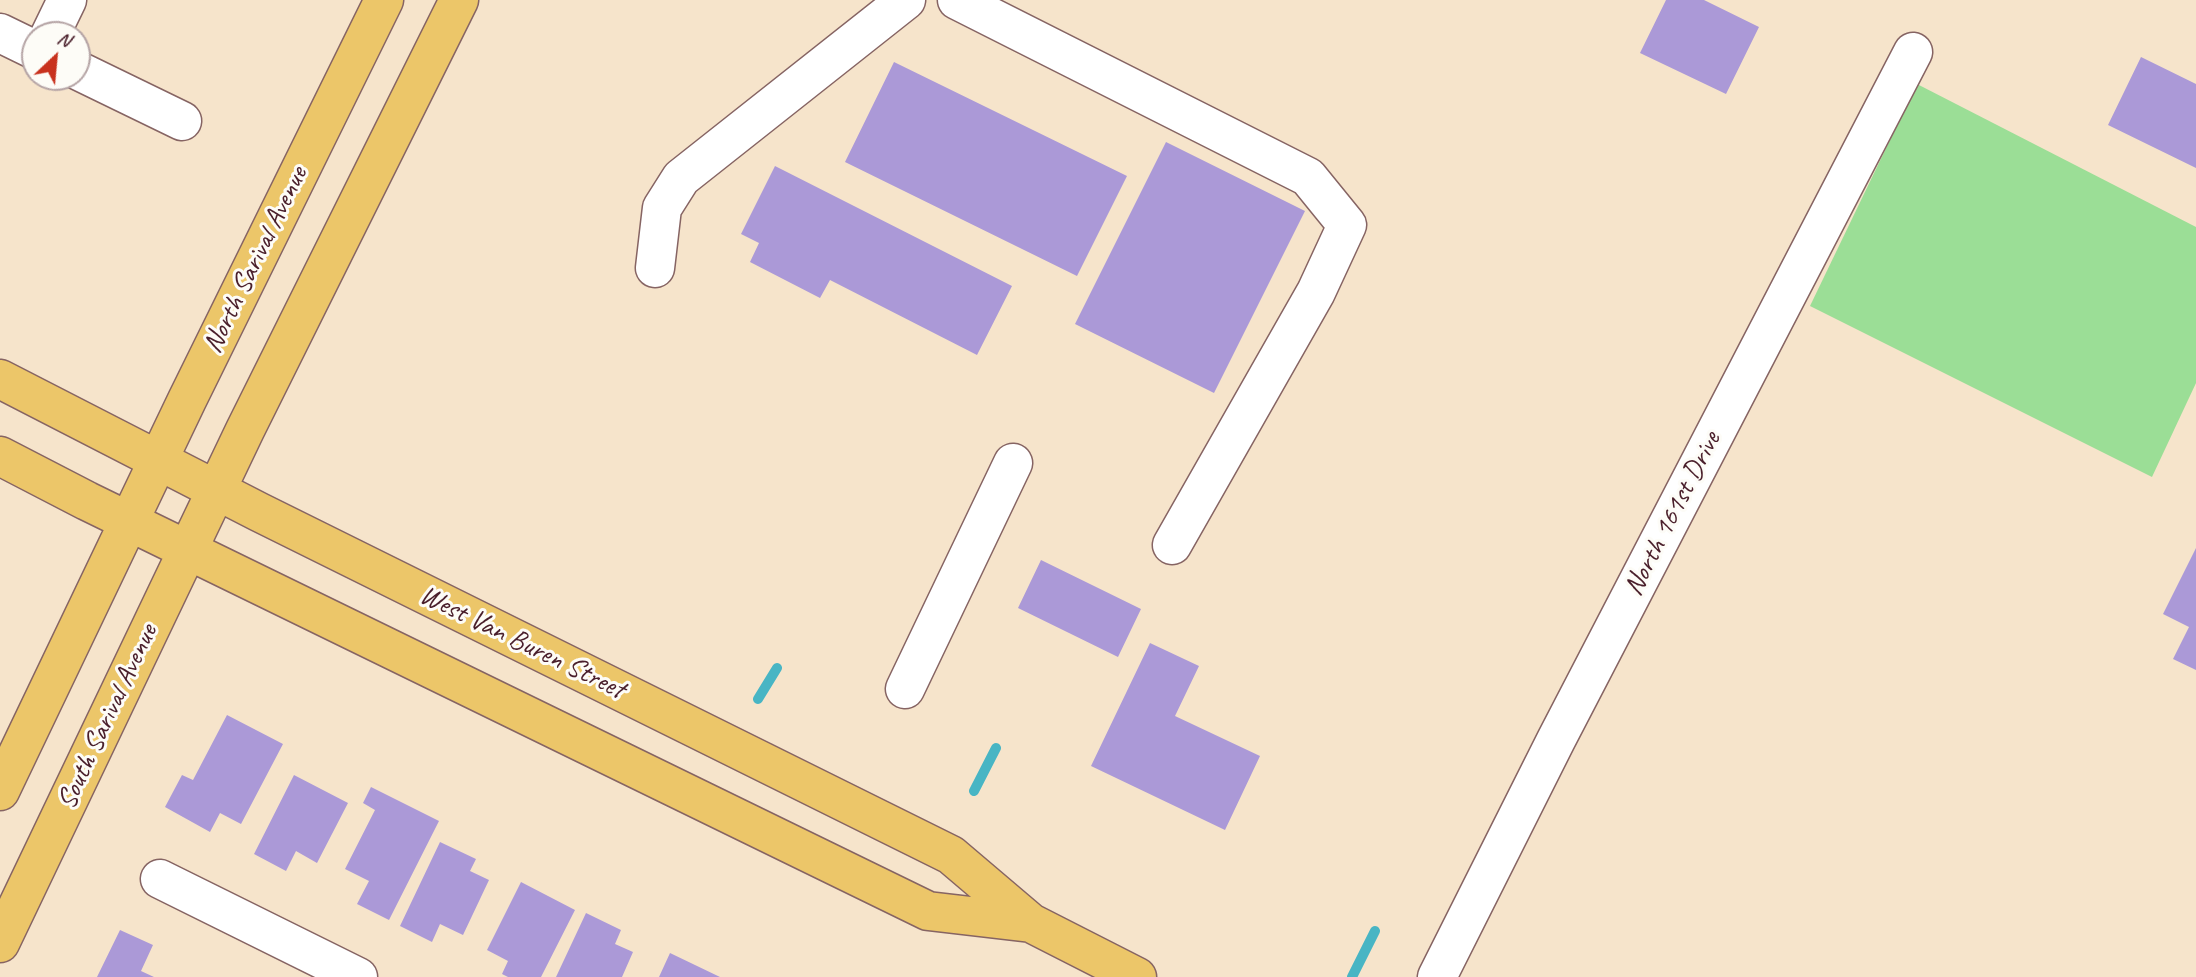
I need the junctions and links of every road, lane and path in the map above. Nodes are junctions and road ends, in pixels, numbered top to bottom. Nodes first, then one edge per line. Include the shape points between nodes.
1 (67, 0) edge
2 (384, 0) edge
3 (459, 0) edge
4 (906, 0) edge
5 (957, 0) edge
6 (57, 21) edge
7 (0, 33) edge
8 (21, 43) edge
9 (1913, 52) dead end
10 (91, 77) edge
11 (182, 121) dead end
12 (655, 268) dead end
13 (0, 379) edge
14 (0, 456) edge
15 (159, 461) junction
16 (1013, 463) dead end
17 (216, 491) junction
18 (130, 522) junction
19 (1172, 545) dead end
20 (188, 549) junction
21 (905, 689) dead end
22 (0, 791) edge
23 (160, 879) dead end
24 (1031, 923) junction
25 (0, 943) edge
26 (356, 977) edge
27 (1137, 977) edge
28 (1437, 977) edge

1 - 6 street
2 - 15 main road, North Sarival Avenue
3 - 17 main road
4 - 12 street via 681,178 662,208
5 - 19 street via 1308,177 1347,225 1316,292
7 - 8 street
9 - 28 street, North 161st Drive
10 - 11 street
13 - 15 main road, West Van Buren Street
14 - 18 main road, West Van Buren Street
15 - 17 main road, West Van Buren Street
15 - 18 main road, North Sarival Avenue
16 - 21 street
17 - 20 main road, South Sarival Avenue
17 - 24 main road, West Van Buren Street via 951,855
18 - 20 main road, West Van Buren Street
18 - 22 main road
20 - 24 main road, West Van Buren Street via 928,911
20 - 25 main road, South Sarival Avenue
23 - 26 street
24 - 27 main road, West Van Buren Street

